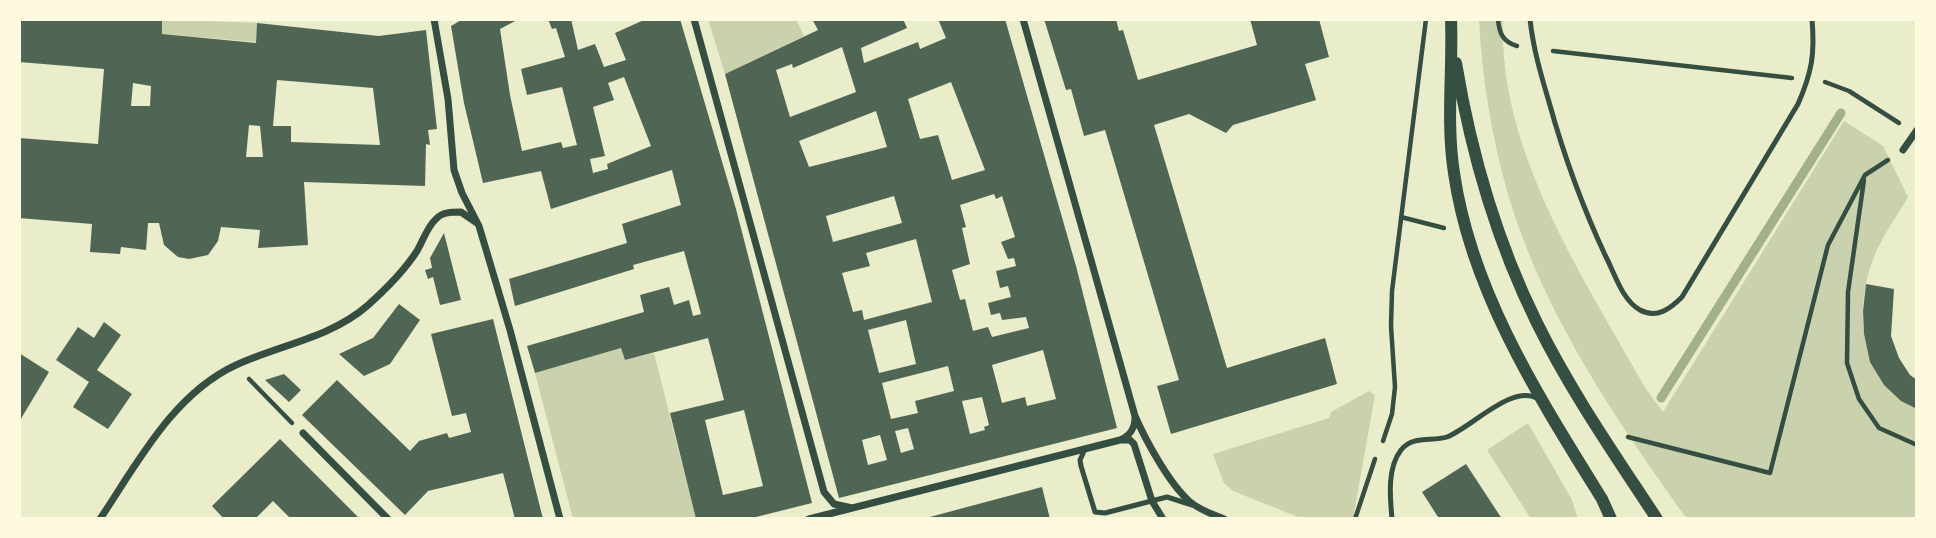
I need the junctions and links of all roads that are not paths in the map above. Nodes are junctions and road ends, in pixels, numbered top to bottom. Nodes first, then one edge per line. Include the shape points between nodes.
1 (434, 19) edge
2 (694, 19) edge
3 (1023, 19) edge
4 (1451, 19) edge
5 (1530, 19) edge
6 (1812, 19) edge
7 (1452, 38) junction
8 (1916, 132) edge
9 (1903, 150) road end
10 (480, 226) junction
11 (1543, 402) junction
12 (1135, 416) junction
13 (303, 433) road end
14 (1120, 440) junction
15 (1085, 449) junction
16 (1152, 500) junction
17 (852, 508) junction
18 (1198, 508) junction
19 (1097, 516) edge
20 (100, 519) edge
21 (388, 519) edge
22 (560, 519) edge
23 (809, 519) edge
24 (1163, 519) edge
25 (1224, 519) edge
26 (1392, 519) edge
27 (1611, 519) edge
28 (1657, 519) edge

1 - 10 street via 454,170
2 - 17 street via 824,492 834,504
3 - 12 street
4 - 7 street
5 - 6 lane via 1565,160 1583,207 1622,289 1641,311 1656,314 1682,297 1787,122 1813,60
7 - 11 street via 1450,113 1458,196 1479,268
7 - 28 street via 1470,135 1504,248 1564,374
8 - 9 street
10 - 20 street via 461,212 443,214 365,308 335,326 235,365 212,379 186,400 149,446
10 - 22 street
11 - 26 lane via 1530,394 1514,397 1450,435 1402,448 1391,477
11 - 27 street
12 - 14 street via 1133,429
12 - 18 street via 1180,492
13 - 21 street
14 - 15 street
14 - 16 street via 1134,444
15 - 17 street
15 - 19 lane via 1081,466
16 - 18 lane via 1173,498
16 - 19 lane
16 - 24 street
17 - 23 street
18 - 25 street

